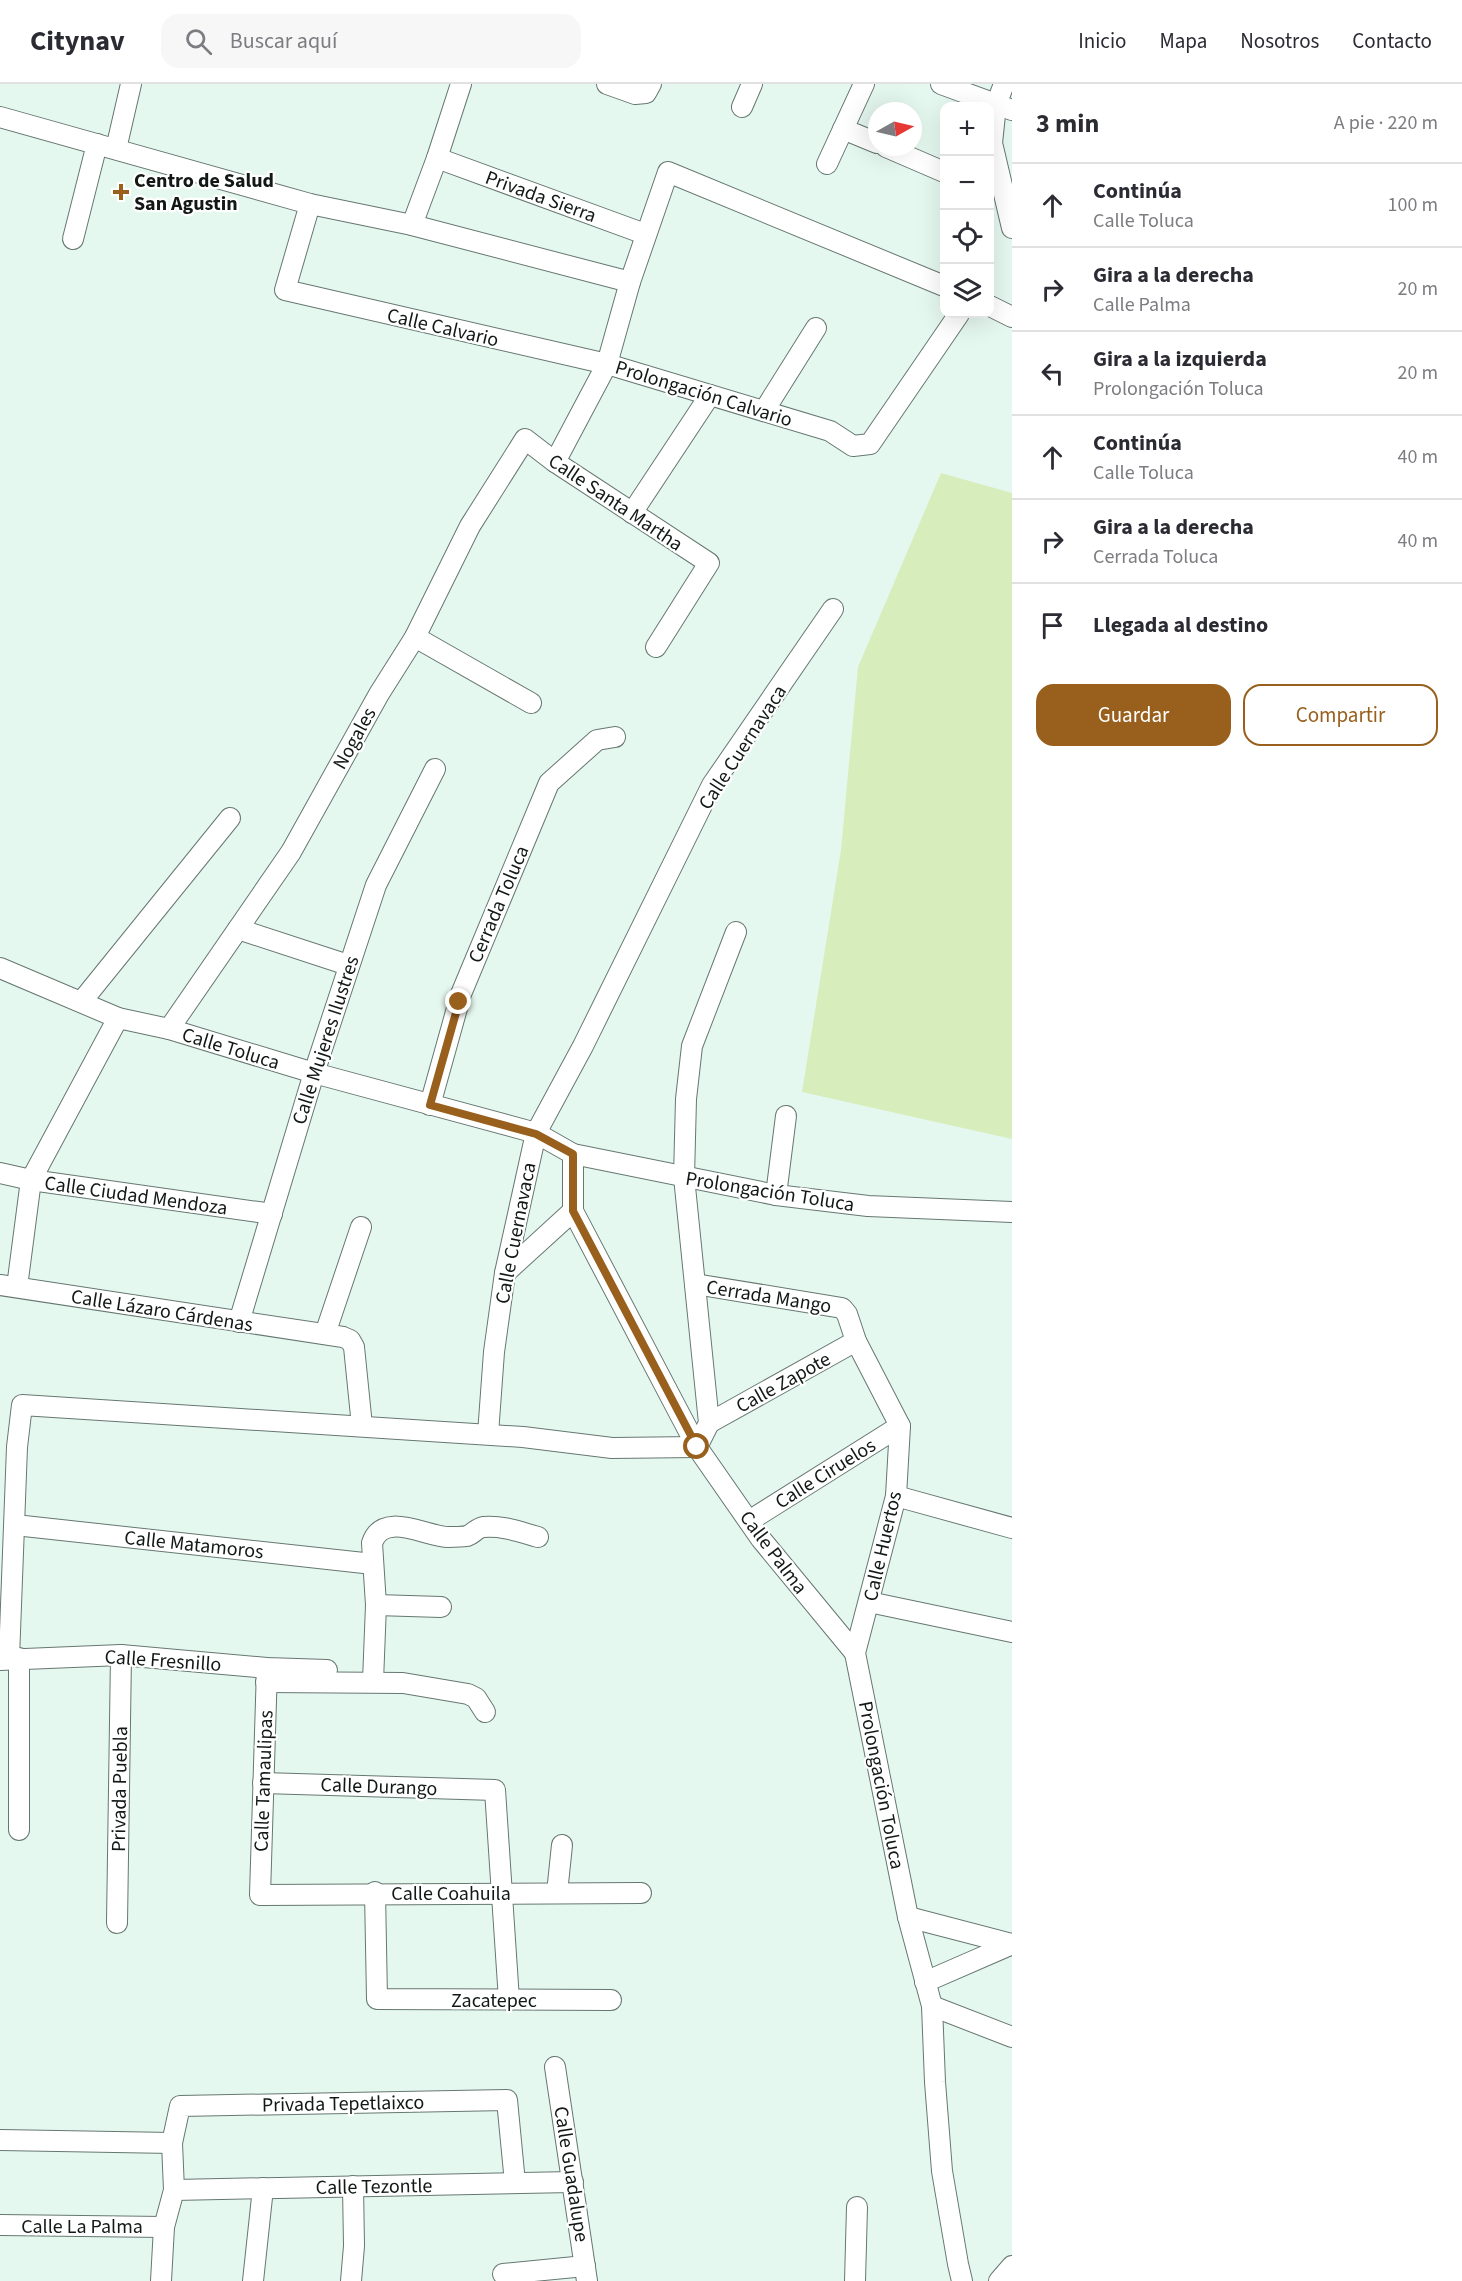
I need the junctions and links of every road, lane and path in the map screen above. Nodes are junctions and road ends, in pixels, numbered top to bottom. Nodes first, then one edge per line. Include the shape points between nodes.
1 (131, 84) edge
2 (460, 84) edge
3 (607, 84) edge
4 (752, 84) edge
5 (864, 84) edge
6 (941, 84) edge
7 (1004, 84) edge
8 (643, 89) edge
9 (742, 107) dead end
10 (1004, 108) edge
11 (0, 117) edge
12 (843, 129) junction
13 (868, 139) edge
14 (106, 147) junction
15 (907, 156) edge
16 (437, 158) junction
17 (827, 164) dead end
18 (940, 170) edge
19 (310, 204) junction
20 (412, 225) junction
21 (1012, 228) edge
22 (645, 234) junction
23 (73, 239) dead end
24 (630, 282) junction
25 (940, 284) edge
26 (994, 308) edge
27 (1012, 317) edge
28 (956, 318) edge
29 (816, 328) dead end
30 (607, 364) junction
31 (710, 395) junction
32 (764, 411) junction
33 (525, 439) joint
34 (555, 462) junction
35 (632, 513) junction
36 (833, 609) dead end
37 (415, 637) junction
38 (656, 647) dead end
39 (531, 703) dead end
40 (615, 737) dead end
41 (435, 769) dead end
42 (230, 818) dead end
43 (238, 929) junction
44 (736, 932) dead end
45 (348, 965) junction
46 (0, 968) edge
47 (82, 1001) junction
48 (118, 1018) junction
49 (169, 1029) junction
50 (314, 1073) junction
51 (430, 1105) junction
52 (786, 1116) dead end
53 (536, 1134) junction
54 (573, 1154) junction
55 (0, 1173) edge
56 (684, 1177) junction
57 (31, 1180) junction
58 (776, 1195) junction
59 (573, 1211) junction
60 (1012, 1212) edge
61 (272, 1214) junction
62 (361, 1227) dead end
63 (505, 1273) junction
64 (695, 1284) junction
65 (8, 1286) edge
66 (239, 1322) junction
67 (325, 1334) junction
68 (856, 1341) junction
69 (710, 1423) junction
70 (362, 1426) junction
71 (900, 1426) junction
72 (488, 1434) junction
73 (9, 1446) edge
74 (697, 1447) junction
75 (896, 1496) junction
76 (749, 1521) junction
77 (15, 1525) junction
78 (1012, 1528) edge
79 (538, 1537) dead end
80 (373, 1564) junction
81 (869, 1602) junction
82 (376, 1605) junction
83 (441, 1607) dead end
84 (1012, 1632) edge
85 (855, 1653) junction
86 (121, 1655) junction
87 (9, 1659) edge
88 (327, 1670) dead end
89 (266, 1675) junction
90 (373, 1681) junction
91 (485, 1712) dead end
92 (263, 1783) junction
93 (19, 1830) dead end
94 (562, 1845) dead end
95 (375, 1893) junction
96 (503, 1893) junction
97 (557, 1893) junction
98 (641, 1893) dead end
99 (260, 1894) joint
100 (908, 1917) junction
101 (117, 1923) dead end
102 (1011, 1945) edge
103 (926, 1982) junction
104 (509, 2000) junction
105 (611, 2000) dead end
106 (932, 2006) junction
107 (1012, 2037) edge
108 (555, 2067) dead end
109 (0, 2140) edge
110 (172, 2143) junction
111 (573, 2182) junction
112 (515, 2183) junction
113 (353, 2186) junction
114 (263, 2188) junction
115 (174, 2190) junction
116 (857, 2207) dead end
117 (0, 2225) edge
118 (164, 2227) junction
119 (1012, 2266) edge
120 (503, 2274) dead end
121 (586, 2274) edge
122 (161, 2281) edge
123 (254, 2281) edge
124 (351, 2281) edge
125 (855, 2281) edge
126 (962, 2281) edge
127 (999, 2281) edge

1 - 14 street
2 - 16 street
3 - 8 street
4 - 9 street
5 - 12 street
6 - 10 street
7 - 10 street
10 - 21 street via 992,143
11 - 14 street
12 - 13 street
12 - 17 street
14 - 19 street
14 - 23 street
15 - 18 street
16 - 20 street
16 - 22 street, Privada Sierra
19 - 20 street
19 - 30 street, Calle Calvario via 285,290
20 - 24 street
22 - 24 street
22 - 25 street via 668,172
24 - 30 street
26 - 27 street
28 - 32 street, Prolongación Calvario via 870,444 853,446 830,431
29 - 32 street
30 - 31 street, Prolongación Calvario
30 - 34 street, Prolongación Calvario
31 - 32 street, Prolongación Calvario
31 - 35 street
33 - 34 street, Calle Santa Martha
33 - 37 street, Nogales via 470,526
34 - 35 street, Calle Santa Martha
35 - 38 street, Calle Santa Martha via 709,563
36 - 53 street, Calle Cuernavaca via 712,785
37 - 39 street
37 - 43 street, Nogales via 291,852
40 - 51 street, Cerrada Toluca via 597,740 549,783 461,994
41 - 45 street, Calle Mujeres Ilustres via 376,885
42 - 47 street
43 - 45 street
43 - 49 street, Nogales
44 - 56 street via 692,1046
45 - 50 street, Calle Mujeres Ilustres
46 - 47 street, Calle Toluca
47 - 48 street, Calle Toluca
48 - 49 street, Calle Toluca
48 - 57 street
49 - 50 street, Calle Toluca
50 - 51 street, Calle Toluca
50 - 61 street, Calle Mujeres Ilustres
51 - 53 street, Calle Toluca
52 - 58 street
53 - 54 street, Prolongación Toluca
53 - 63 street, Calle Cuernavaca
54 - 56 street, Prolongación Toluca
54 - 59 street
55 - 57 street, Calle Ciudad Mendoza
56 - 58 street, Prolongación Toluca
56 - 64 street
57 - 61 street, Calle Ciudad Mendoza
57 - 65 street
58 - 60 street, Prolongación Toluca via 868,1206
59 - 63 street
59 - 74 street
61 - 66 street, Calle Mujeres Ilustres
62 - 67 street
63 - 72 street, Calle Cuernavaca
64 - 68 street, Cerrada Mango via 842,1308
64 - 69 street
65 - 66 street, Calle Lázaro Cárdenas
66 - 67 street, Calle Lázaro Cárdenas
67 - 70 street, Calle Lázaro Cárdenas via 350,1340 354,1347
68 - 69 street, Calle Zapote
68 - 71 street
69 - 74 street
70 - 72 street
70 - 73 street via 22,1405
71 - 75 street, Calle Huertos
71 - 76 street, Calle Ciruelos
72 - 74 street via 612,1448
73 - 77 street
74 - 76 street, Calle Palma
75 - 78 street
75 - 81 street, Calle Huertos
76 - 85 street, Calle Palma
77 - 80 street, Calle Matamoros
77 - 87 street
79 - 80 street via 511,1529 480,1527 468,1535 445,1537 392,1527 374,1536
80 - 82 street
81 - 84 street
81 - 85 street, Calle Huertos
82 - 83 street
82 - 90 street
85 - 100 street, Prolongación Toluca
86 - 87 street, Calle Fresnillo
86 - 89 street, Calle Fresnillo
86 - 101 street, Privada Puebla
87 - 93 street
88 - 89 street, Calle Fresnillo
89 - 90 street
89 - 92 street, Calle Tamaulipas
90 - 91 street via 468,1694 476,1698
92 - 96 street, Calle Durango via 495,1790
92 - 99 street, Calle Tamaulipas
94 - 97 street
95 - 96 street, Calle Coahuila
95 - 99 street, Calle Coahuila
95 - 104 street, Zacatepec via 377,1999
96 - 97 street, Calle Coahuila
96 - 104 street
97 - 98 street, Calle Coahuila
100 - 102 street
100 - 103 street, Prolongación Toluca
102 - 103 street
103 - 106 street, Prolongación Toluca
104 - 105 street, Zacatepec
106 - 107 street
106 - 126 street, Prolongación Toluca via 942,2170
108 - 111 street, Calle Guadalupe
109 - 110 street
110 - 112 street, Privada Tepetlaixco via 180,2106 507,2100
110 - 115 street
111 - 112 street, Calle Tezontle
111 - 121 street, Calle Guadalupe
112 - 113 street, Calle Tezontle
113 - 114 street, Calle Tezontle
113 - 124 street
114 - 115 street, Calle Tezontle
114 - 123 street
115 - 118 street
116 - 125 street
117 - 118 street, Calle La Palma
118 - 122 street
119 - 127 street
120 - 121 street

